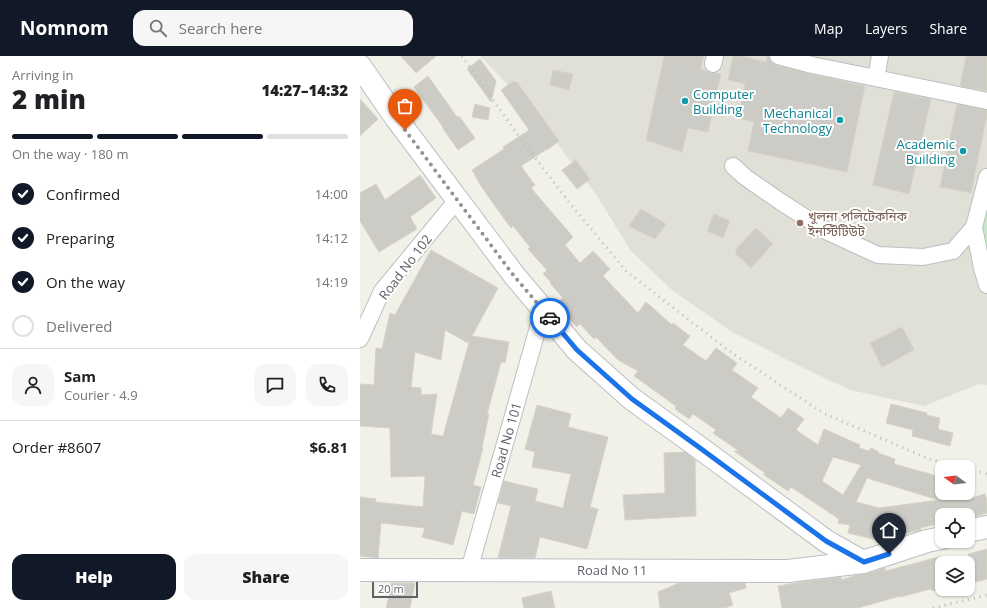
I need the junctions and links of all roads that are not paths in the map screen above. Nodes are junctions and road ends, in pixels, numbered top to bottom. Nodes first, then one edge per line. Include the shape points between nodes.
1 (778, 56) edge
2 (880, 56) edge
3 (360, 66) edge
4 (876, 78) junction
5 (987, 101) edge
6 (733, 166) dead end
7 (987, 177) edge
8 (457, 200) junction
9 (974, 227) junction
10 (987, 284) edge
11 (543, 310) junction
12 (360, 339) edge
13 (987, 527) edge
14 (975, 530) edge
15 (935, 539) edge
16 (864, 562) junction
17 (360, 570) edge
18 (469, 570) junction

1 - 4 street
2 - 4 street
3 - 8 main road
4 - 5 street
6 - 9 street via 745,177 828,232 878,255 923,257 953,251
7 - 9 street
8 - 11 main road
8 - 12 street, Road No 102 via 382,291
9 - 10 street
11 - 16 main road via 577,350 632,399 826,541
11 - 18 street, Road No 101
13 - 14 main road
15 - 16 main road, Road No 11
16 - 18 main road, Road No 11 via 788,571
17 - 18 main road, Road No 11

